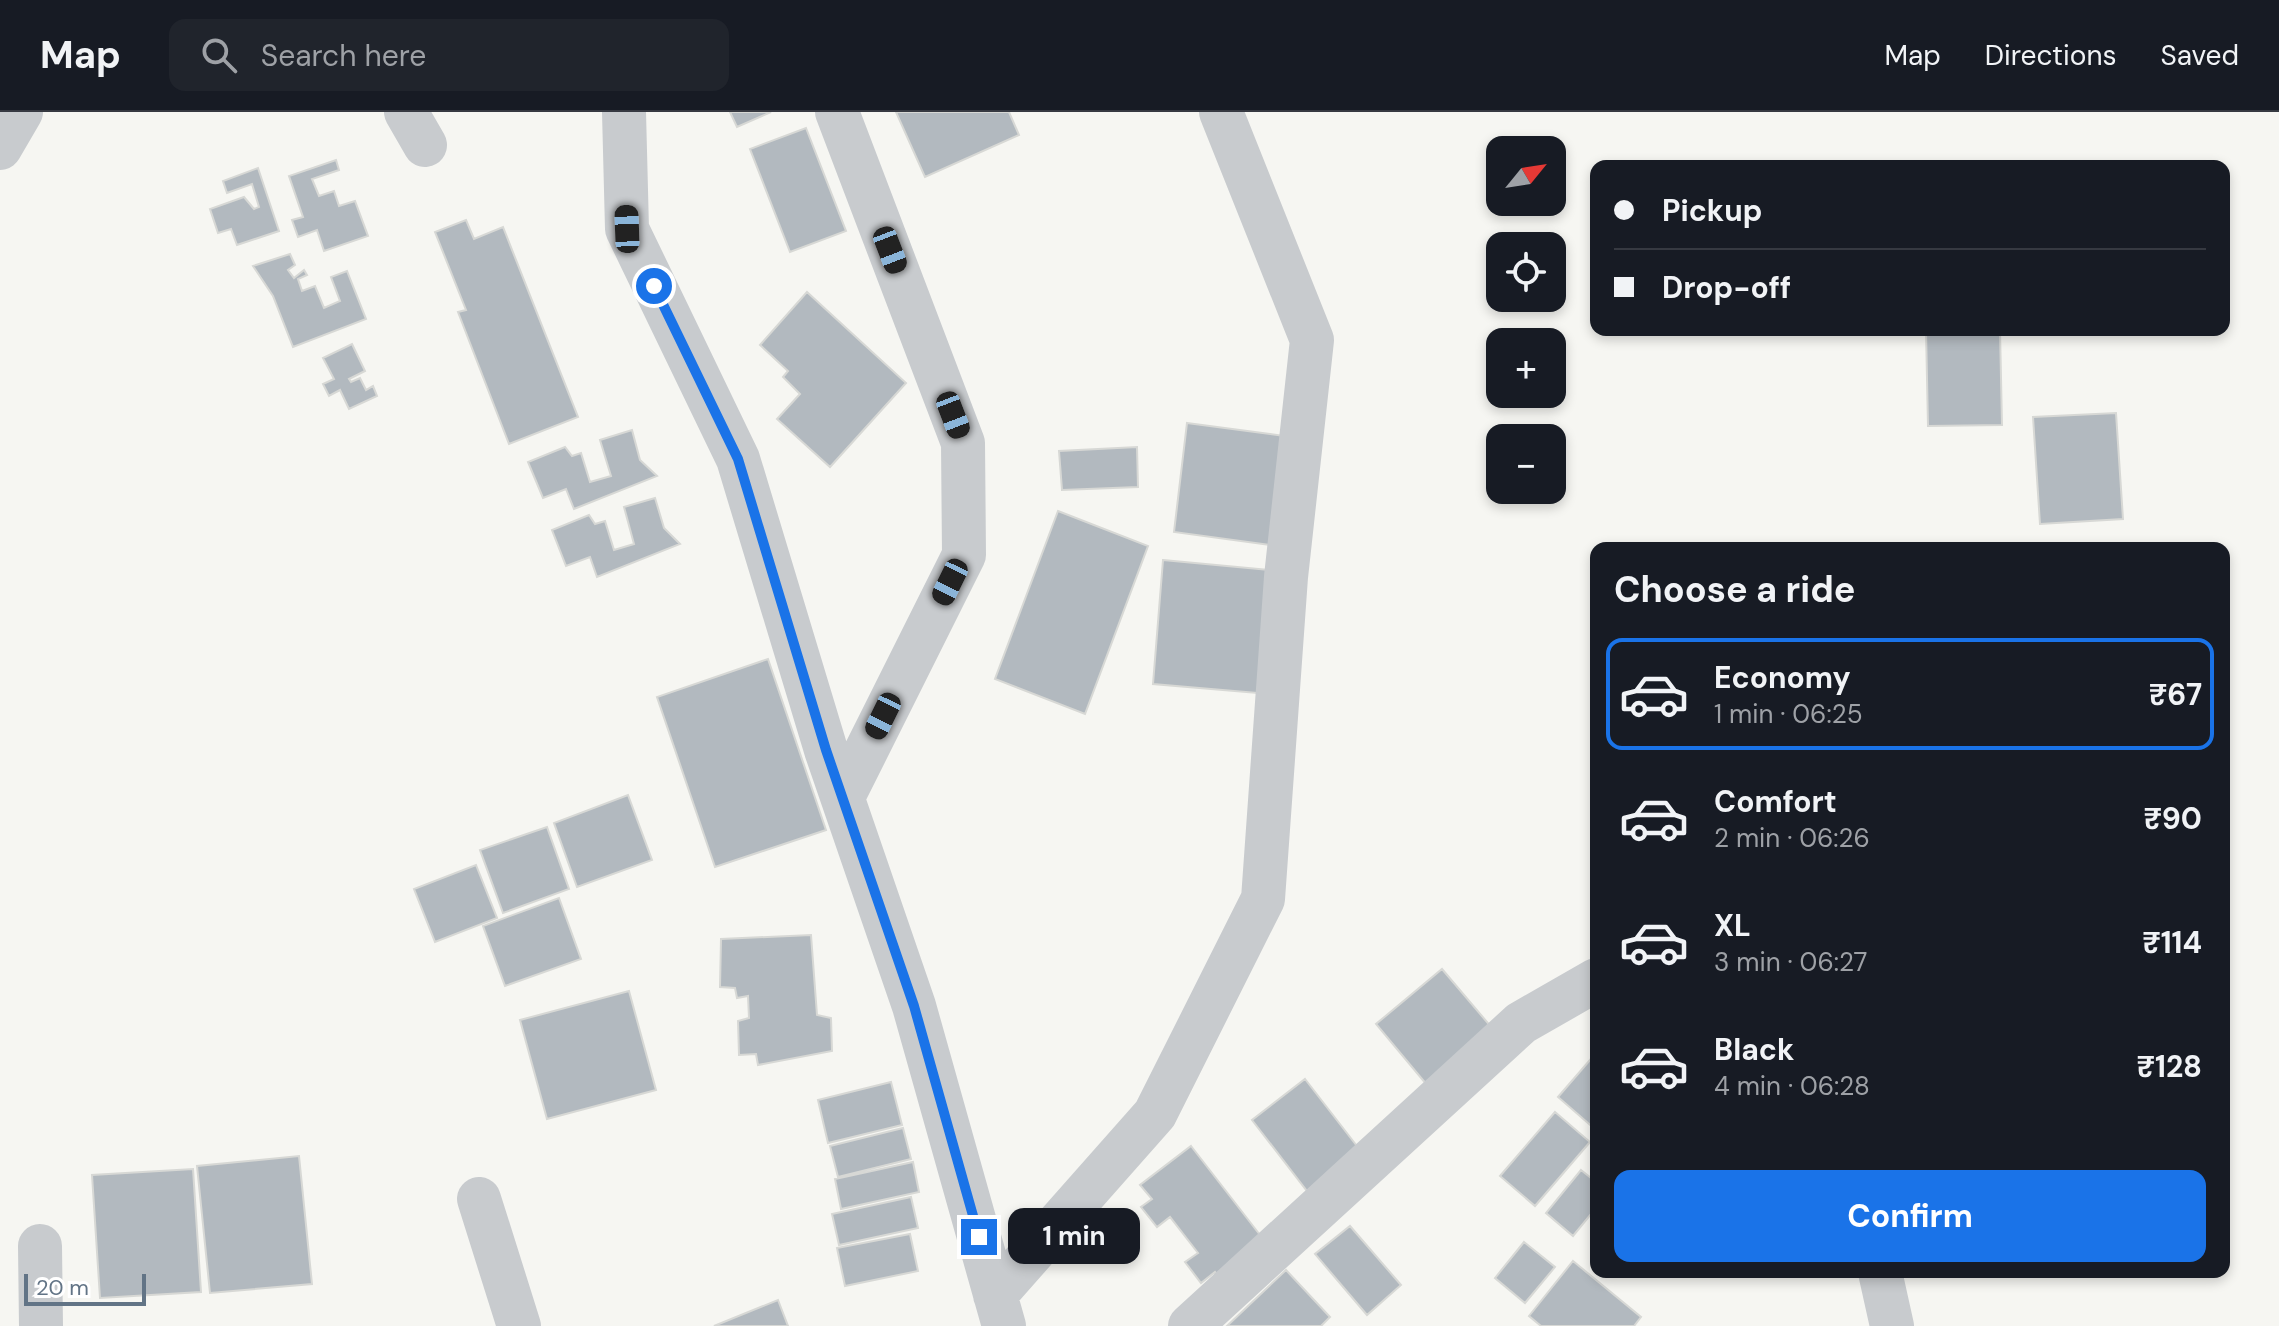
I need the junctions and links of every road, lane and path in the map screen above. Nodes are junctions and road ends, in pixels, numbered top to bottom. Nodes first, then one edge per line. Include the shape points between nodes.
1 (21, 112) edge
2 (624, 112) edge
3 (837, 112) edge
4 (1221, 112) edge
5 (0, 148) edge
6 (843, 797) junction
7 (1590, 983) edge
8 (479, 1199) dead end
9 (40, 1246) dead end
10 (1881, 1278) edge
11 (999, 1310) edge
12 (41, 1326) edge
13 (519, 1326) edge
14 (1190, 1326) edge
15 (1892, 1326) edge

1 - 5 street
2 - 6 street via 627,229 738,459
3 - 6 street via 963,443 964,555
4 - 11 street via 1312,340 1286,577 1263,899 1155,1114
6 - 11 street via 914,1006
7 - 14 street via 1521,1023
8 - 13 street
9 - 12 street
10 - 15 street

